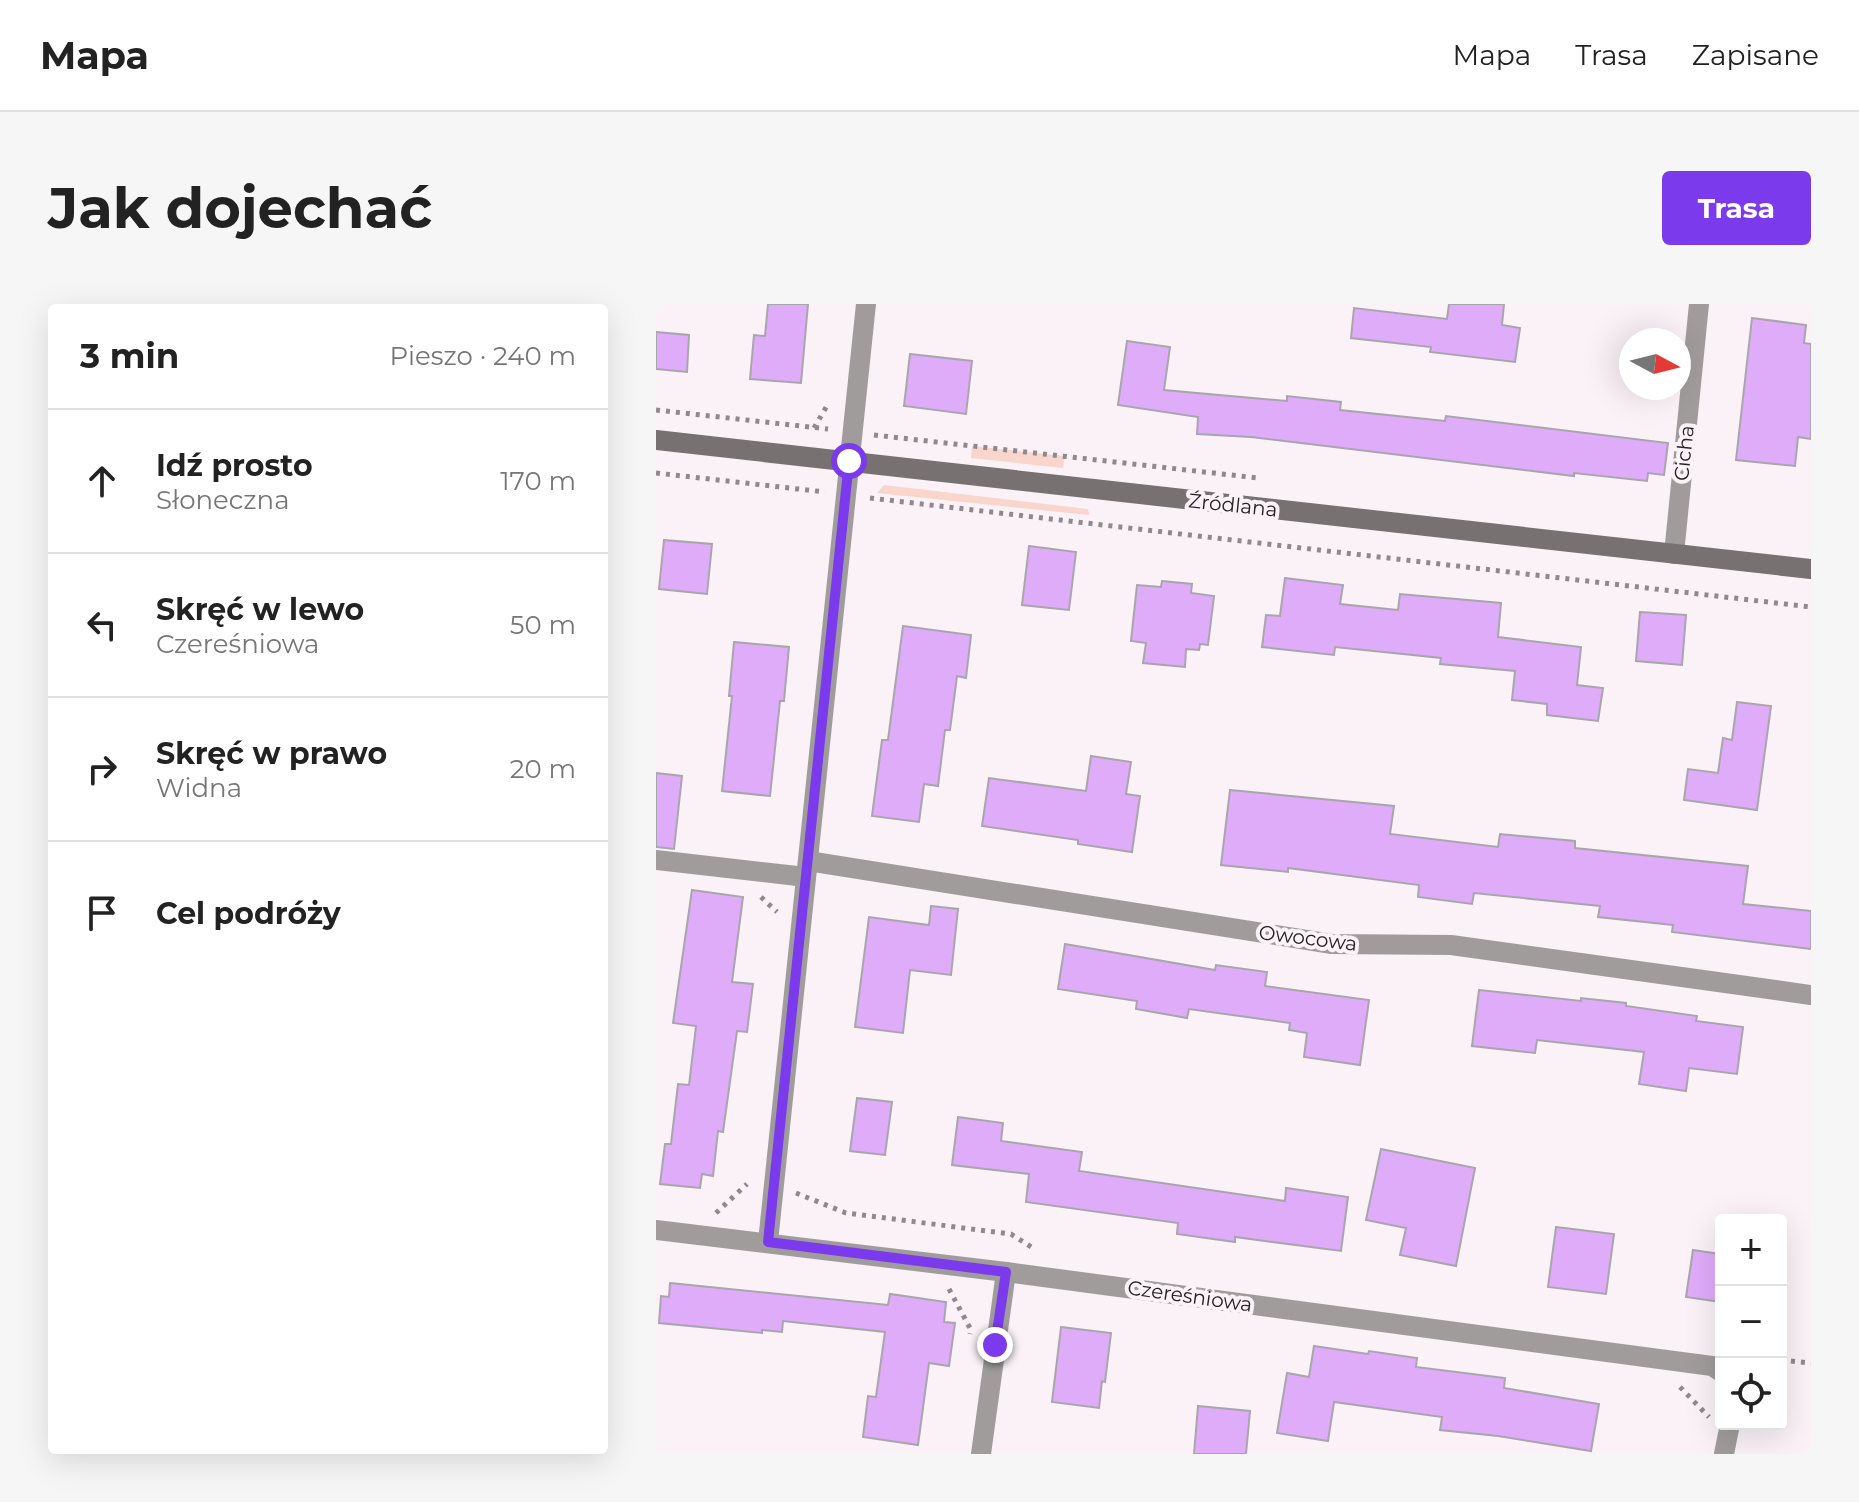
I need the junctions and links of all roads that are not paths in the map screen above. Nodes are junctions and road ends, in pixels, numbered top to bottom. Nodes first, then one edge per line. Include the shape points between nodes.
1 (866, 304) edge
2 (1699, 304) edge
3 (656, 440) edge
4 (849, 461) junction
5 (1674, 554) junction
6 (1811, 569) edge
7 (656, 860) edge
8 (807, 869) junction
9 (1811, 995) edge
10 (656, 1230) edge
11 (768, 1242) junction
12 (1006, 1272) junction
13 (1715, 1368) edge
14 (1729, 1430) edge
15 (981, 1454) edge
16 (1724, 1454) edge

1 - 4 street
2 - 5 street, Cicha
3 - 4 street, Źródlana
4 - 5 street, Źródlana
4 - 8 street
5 - 6 street, Źródlana
7 - 8 street, Owocowa
8 - 9 street, Owocowa via 1332,944 1451,945
8 - 11 street
10 - 11 street, Czereśniowa
11 - 12 street, Czereśniowa
12 - 13 street, Czereśniowa
12 - 15 street
14 - 16 street

